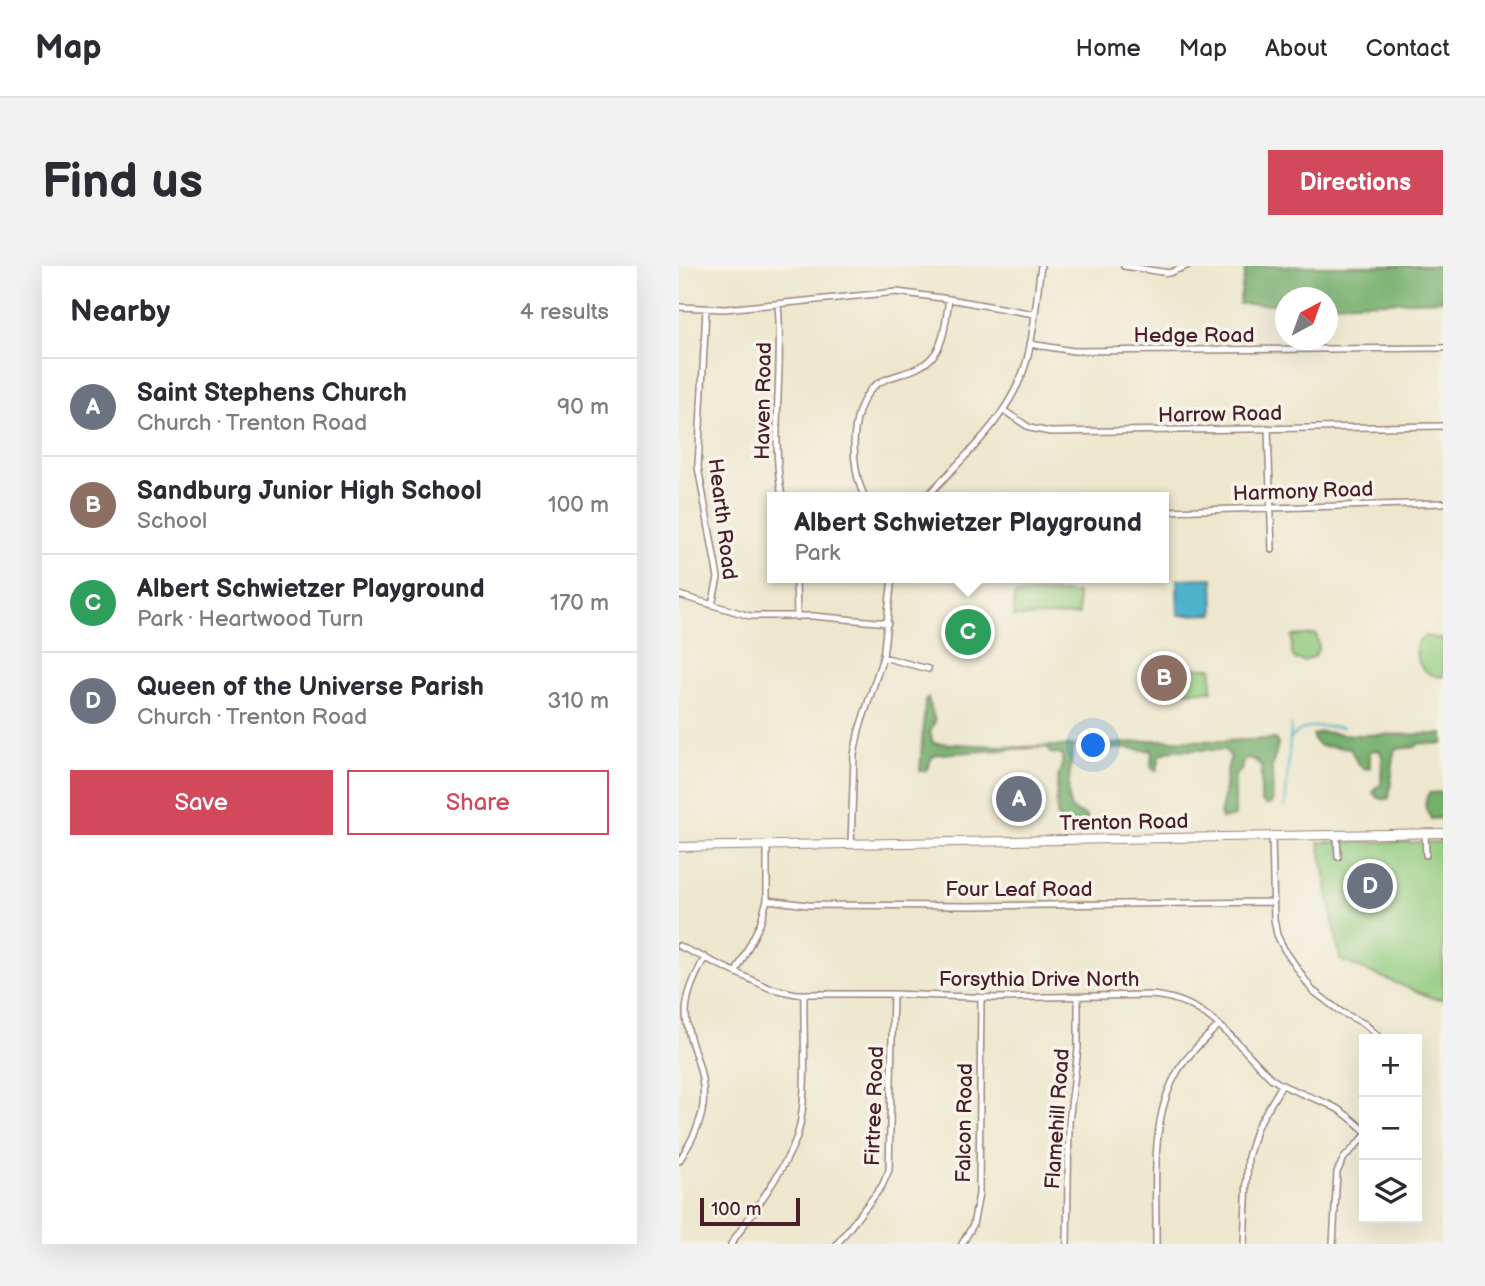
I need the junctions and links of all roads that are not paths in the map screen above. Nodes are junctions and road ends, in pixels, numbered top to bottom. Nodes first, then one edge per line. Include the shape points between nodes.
1 (1041, 266) edge
2 (1124, 266) edge
3 (1187, 266) edge
4 (949, 299) junction
5 (778, 305) junction
6 (679, 307) edge
7 (706, 309) junction
8 (1034, 314) junction
9 (1030, 344) junction
10 (1443, 348) edge
11 (1003, 411) junction
12 (1443, 426) edge
13 (1268, 428) junction
14 (781, 492) edge
15 (863, 492) edge
16 (932, 492) edge
17 (1443, 503) edge
18 (1271, 509) junction
19 (1169, 511) edge
20 (1272, 550) dead end
21 (796, 583) edge
22 (892, 583) edge
23 (679, 595) edge
24 (712, 605) junction
25 (797, 617) junction
26 (888, 623) junction
27 (883, 657) junction
28 (928, 669) dead end
29 (1425, 834) junction
30 (1443, 834) edge
31 (1337, 836) junction
32 (1272, 837) junction
33 (767, 845) junction
34 (851, 845) junction
35 (679, 847) edge
36 (1426, 855) dead end
37 (1338, 856) dead end
38 (767, 900) junction
39 (1273, 902) junction
40 (679, 946) edge
41 (705, 957) junction
42 (736, 972) junction
43 (893, 994) junction
44 (804, 995) junction
45 (1078, 996) junction
46 (981, 998) junction
47 (1219, 1025) junction
48 (1376, 1034) edge
49 (1282, 1086) junction
50 (1359, 1126) edge
51 (1359, 1143) edge
52 (679, 1160) edge
53 (731, 1244) edge
54 (838, 1244) edge
55 (962, 1244) edge
56 (1067, 1244) edge
57 (1156, 1244) edge
58 (1244, 1244) edge
59 (1333, 1244) edge

1 - 8 street
2 - 3 street via 1160,272
4 - 5 street via 891,292
4 - 8 street
4 - 15 street via 933,356 876,385 859,405 855,455
5 - 7 street
5 - 14 street, Haven Road via 776,464
6 - 7 street
7 - 24 street, Hearth Road via 698,467 718,578
8 - 9 street
9 - 10 street, Hedge Road via 1075,351
9 - 11 street via 1024,370
11 - 13 street, Harrow Road via 1030,428 1050,432
11 - 16 street
12 - 13 street, Harrow Road
13 - 18 street
17 - 18 street, Harmony Road
18 - 19 street, Harmony Road
18 - 20 street
21 - 25 street
22 - 26 street
23 - 24 street
24 - 25 street via 741,615
25 - 26 street
26 - 27 street
27 - 28 street
27 - 34 street via 856,740
29 - 30 main road, Trenton Road
29 - 31 main road, Trenton Road
29 - 36 street
31 - 32 main road, Trenton Road
31 - 37 street
32 - 34 main road, Trenton Road
32 - 39 street
33 - 34 main road, Trenton Road
33 - 35 main road, Trenton Road
33 - 38 street
38 - 39 street, Four Leaf Road via 809,905 969,906
38 - 42 street
39 - 48 street via 1277,935 1304,980 1325,1001
40 - 41 street, Forsythia Drive North
41 - 42 street, Forsythia Drive North
41 - 52 street via 689,992 686,1013 702,1076 704,1107 696,1134
42 - 44 street, Forsythia Drive North via 769,988
43 - 44 street, Forsythia Drive North
43 - 46 street, Forsythia Drive North
43 - 54 street, Firtree Road via 890,1170
44 - 53 street via 803,1104 798,1131
45 - 46 street, Forsythia Drive North
45 - 47 street, Forsythia Drive North via 1171,997 1202,1010
45 - 56 street, Flamehill Road
46 - 55 street, Falcon Road via 979,1194 973,1225
47 - 49 street, Forsythia Drive North
47 - 57 street via 1187,1059 1163,1108
49 - 50 street, Forsythia Drive North via 1328,1104
49 - 58 street via 1258,1127 1248,1157
51 - 59 street via 1337,1172

